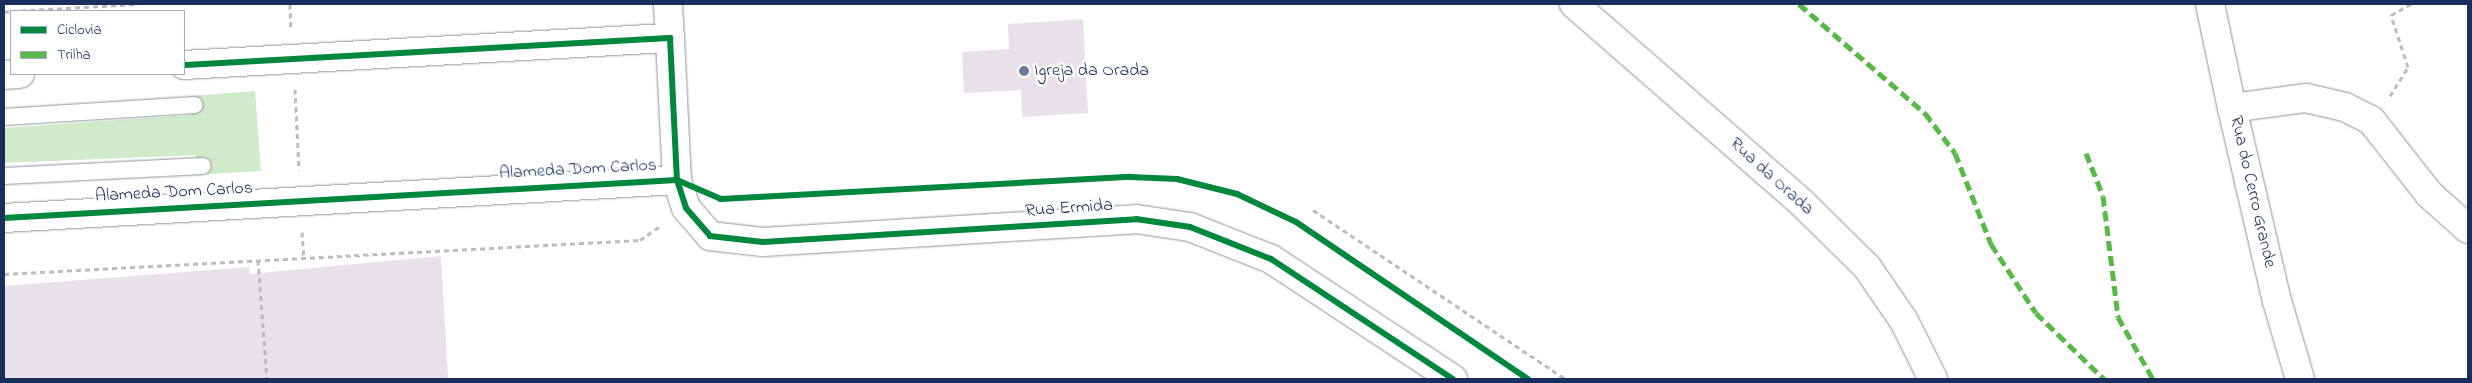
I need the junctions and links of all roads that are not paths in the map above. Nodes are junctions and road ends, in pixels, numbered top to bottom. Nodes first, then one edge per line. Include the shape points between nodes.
1 (668, 4) edge
2 (1574, 4) edge
3 (2210, 4) edge
4 (670, 38) junction
5 (185, 65) edge
6 (195, 105) dead end
7 (2232, 108) junction
8 (4, 117) edge
9 (203, 166) dead end
10 (4, 176) edge
11 (677, 180) junction
12 (4, 218) edge
13 (2468, 229) edge
14 (1453, 379) edge
15 (1933, 379) edge
16 (2300, 379) edge

1 - 4 street, Alameda Dom Carlos
2 - 15 street, Rua da Orada via 1802,203 1867,267 1904,321
3 - 7 street, Rua do Cerro Grande
4 - 5 street
4 - 11 street, Alameda Dom Carlos
6 - 8 lane
7 - 13 street via 2306,98 2345,107 2373,123 2429,194
7 - 16 street, Rua do Cerro Grande
9 - 10 lane
11 - 12 street, Alameda Dom Carlos
11 - 14 street, Rua Ermida via 686,208 710,236 763,242 1136,219 1190,227 1271,259

